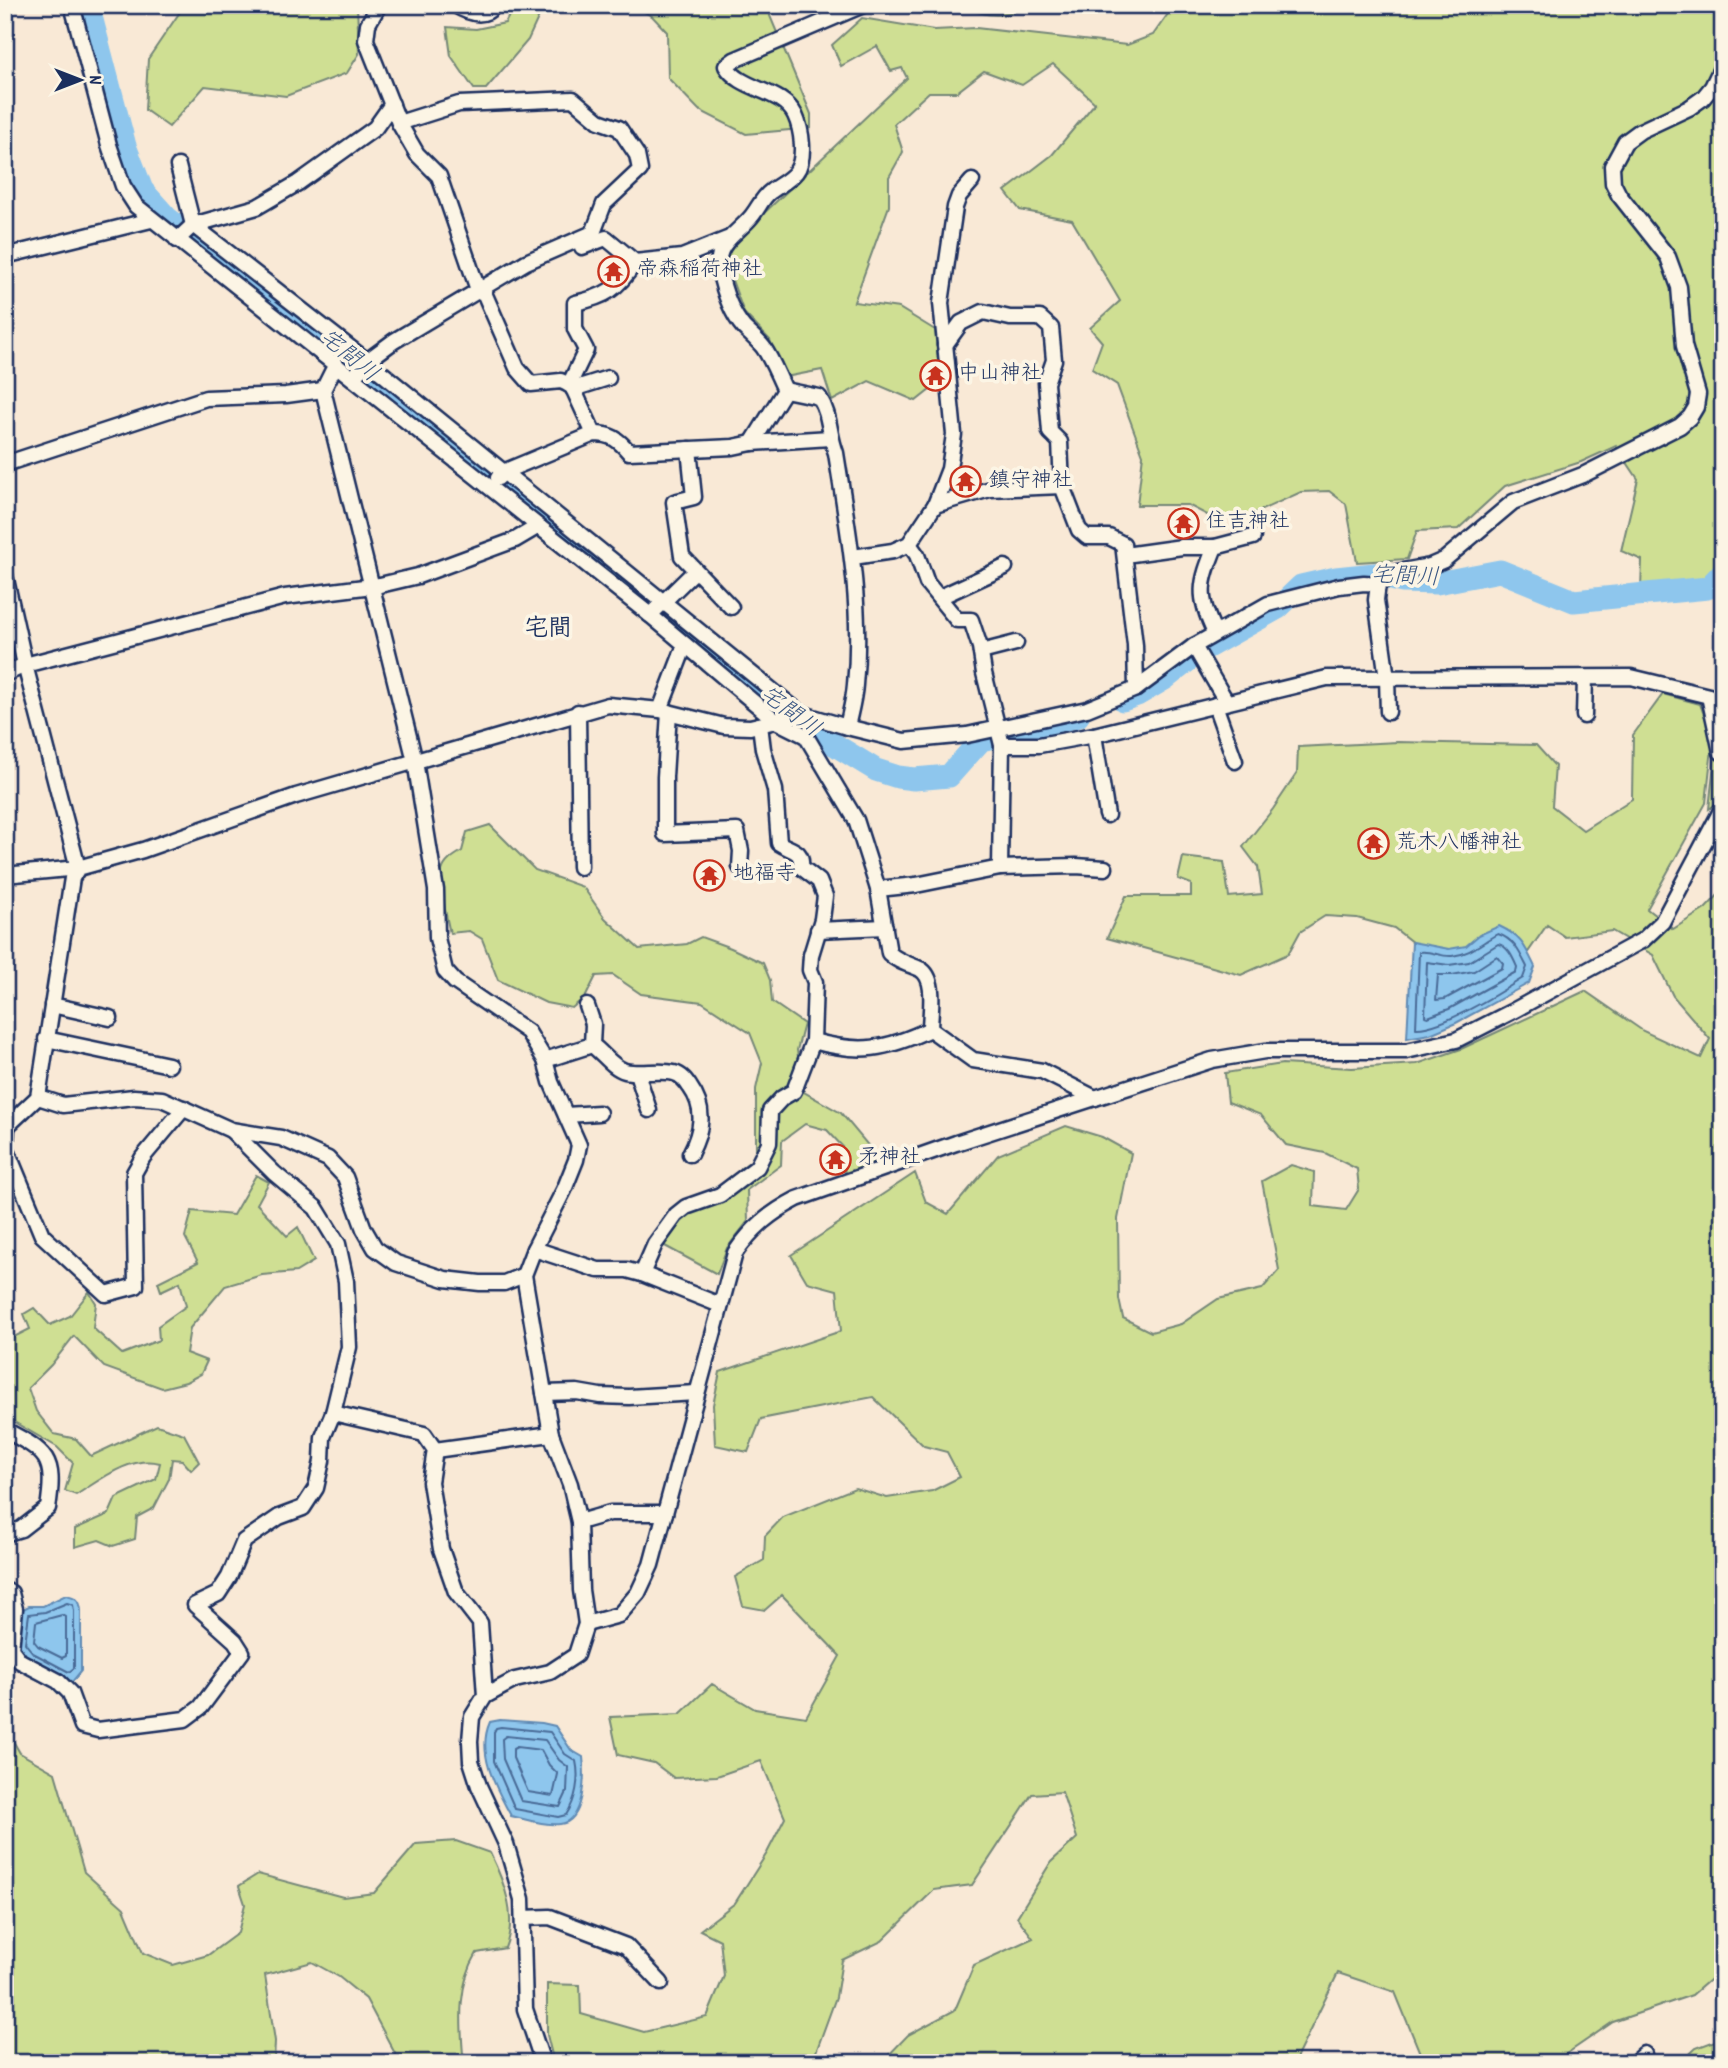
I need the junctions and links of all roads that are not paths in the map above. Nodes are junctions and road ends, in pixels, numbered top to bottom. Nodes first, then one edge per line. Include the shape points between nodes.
1 (72, 5) edge
2 (379, 5) edge
3 (455, 5) edge
4 (495, 5) edge
5 (863, 5) edge
6 (1723, 64) edge
7 (392, 104) junction
8 (399, 123) junction
9 (178, 166) dead end
10 (972, 181) dead end
11 (151, 220) junction
12 (185, 232) junction
13 (727, 239) junction
14 (559, 247) junction
15 (5, 256) edge
16 (635, 262) junction
17 (480, 289) junction
18 (945, 345) junction
19 (336, 364) junction
20 (361, 368) junction
21 (608, 379) dead end
22 (571, 387) junction
23 (323, 390) junction
24 (785, 390) junction
25 (594, 434) junction
26 (830, 438) junction
27 (752, 443) junction
28 (689, 449) junction
29 (5, 464) edge
30 (497, 479) junction
31 (1062, 486) junction
32 (935, 505) junction
33 (537, 527) junction
34 (1254, 537) dead end
35 (909, 544) junction
36 (1215, 547) junction
37 (1125, 555) junction
38 (853, 557) junction
39 (1005, 567) dead end
40 (695, 571) junction
41 (5, 575) edge
42 (1378, 584) junction
43 (372, 586) junction
44 (940, 597) junction
45 (657, 607) junction
46 (732, 607) dead end
47 (1214, 633) junction
48 (1016, 643) dead end
49 (685, 645) junction
50 (1195, 647) junction
51 (981, 652) junction
52 (25, 665) junction
53 (5, 674) edge
54 (1387, 678) junction
55 (1585, 678) junction
56 (1136, 689) junction
57 (1220, 703) junction
58 (664, 711) junction
59 (578, 712) junction
60 (1388, 712) dead end
61 (800, 713) junction
62 (1584, 716) dead end
63 (776, 721) junction
64 (760, 725) junction
65 (848, 727) junction
66 (1094, 735) junction
67 (1000, 736) junction
68 (1723, 753) edge
69 (415, 761) junction
70 (1235, 761) dead end
71 (1723, 807) edge
72 (1107, 815) dead end
73 (580, 867) dead end
74 (740, 867) dead end
75 (78, 868) junction
76 (1105, 868) dead end
77 (1000, 869) junction
78 (5, 875) edge
79 (878, 889) junction
80 (885, 927) junction
81 (818, 930) junction
82 (52, 1005) junction
83 (587, 1006) dead end
84 (110, 1018) dead end
85 (930, 1029) junction
86 (46, 1039) junction
87 (813, 1041) junction
88 (592, 1045) junction
89 (545, 1060) junction
90 (170, 1065) dead end
91 (637, 1073) junction
92 (38, 1097) junction
93 (1095, 1098) junction
94 (184, 1108) junction
95 (649, 1110) dead end
96 (600, 1113) dead end
97 (566, 1115) junction
98 (6, 1128) edge
99 (230, 1130) junction
100 (690, 1153) dead end
101 (534, 1249) junction
102 (524, 1275) junction
103 (642, 1275) junction
104 (720, 1305) junction
105 (544, 1393) junction
106 (696, 1393) junction
107 (333, 1413) junction
108 (5, 1430) edge
109 (551, 1433) junction
110 (435, 1450) junction
111 (665, 1513) junction
112 (579, 1522) junction
113 (5, 1534) edge
114 (5, 1590) edge
115 (586, 1624) junction
116 (485, 1696) junction
117 (523, 1918) junction
118 (661, 1983) dead end
119 (543, 2063) edge

1 - 11 street via 123,186
2 - 7 street via 368,24 366,40
3 - 4 street via 474,15
5 - 13 street via 726,66 793,112 802,148 798,170 768,193 750,219
6 - 42 street via 1703,98 1625,142 1612,166 1619,195 1657,240 1675,272 1685,346 1698,394 1690,418 1633,452 1513,502 1444,560 1397,572
7 - 8 street
7 - 12 street via 375,128 298,183 257,207
8 - 14 street via 459,104 573,99 600,121 619,128 637,155 640,170 604,204 593,233
8 - 17 street via 417,154 439,176
9 - 12 street
10 - 18 street via 955,207 944,273
11 - 12 street
11 - 15 street
12 - 19 street
12 - 20 street
13 - 16 street via 682,257
13 - 24 street via 719,253 719,267 732,307 764,348
14 - 16 street via 569,252 606,238
14 - 17 street
16 - 22 street via 606,295 575,303 575,329 586,350
17 - 20 street via 394,341
17 - 22 street via 517,368 531,384 561,381
18 - 31 street via 961,323 983,312 1040,318 1051,328 1054,360 1046,383 1050,432 1060,442
18 - 32 street via 954,434 949,469
19 - 20 street
19 - 23 street
20 - 30 street
20 - 30 street
21 - 22 street
22 - 25 street
23 - 29 street via 206,398
23 - 43 street
24 - 26 street via 819,397 828,411
24 - 27 street
25 - 28 street via 617,438 629,452
25 - 30 street
26 - 27 street
26 - 38 street
27 - 28 street
28 - 40 street via 694,497 674,502 682,556
30 - 33 street
30 - 45 street
31 - 32 street via 990,489
31 - 37 street via 1079,530 1087,537 1109,537 1123,544
32 - 35 street
33 - 43 street via 465,560
33 - 45 street
34 - 36 street
35 - 38 street
35 - 44 street via 927,583
36 - 37 street
36 - 47 street via 1201,594
37 - 56 street
38 - 65 street via 855,686
39 - 44 street
40 - 45 street
40 - 46 street
41 - 52 street
42 - 47 street via 1339,586 1268,604
42 - 54 street via 1376,600
43 - 52 street via 285,597
43 - 69 street
44 - 51 street via 957,620 971,620
45 - 49 street
45 - 61 street
47 - 50 street
48 - 51 street
49 - 58 street
49 - 63 street
50 - 56 street
50 - 57 street
51 - 67 street
52 - 53 street
52 - 75 street
54 - 55 street
54 - 57 street via 1327,678
54 - 60 street
55 - 62 street
55 - 68 street via 1631,677 1709,696
56 - 67 street
57 - 66 street
57 - 70 street
58 - 59 street via 608,705
58 - 64 street via 724,726
58 - 74 street via 665,834 737,831
59 - 69 street
59 - 73 street
61 - 63 street
61 - 65 street
63 - 64 street
63 - 79 street via 806,736 856,821
64 - 81 street via 775,790 779,843 798,851 801,867 824,888
65 - 67 street via 904,741
66 - 67 street via 1039,745
66 - 72 street
67 - 77 street
69 - 75 street
69 - 89 street via 445,971 528,1032
71 - 93 street via 1662,922 1643,940 1456,1040 1406,1051 1265,1051 1212,1060
75 - 78 street
75 - 82 street via 72,878
76 - 77 street
77 - 79 street
79 - 80 street
80 - 81 street
80 - 85 street via 889,953 923,971 930,981
81 - 87 street via 810,970 815,982
82 - 84 street
82 - 86 street
83 - 88 street via 593,1024
85 - 87 street via 900,1043 865,1050
85 - 93 street via 973,1060 1042,1071
86 - 90 street
86 - 92 street
87 - 103 street via 794,1091 770,1111 769,1143 757,1167 720,1195 676,1215 655,1244
88 - 89 street
88 - 91 street via 611,1064
89 - 97 street
91 - 95 street
91 - 100 street via 680,1075 695,1094 701,1125
92 - 94 street via 63,1105 153,1098
92 - 98 street
93 - 104 street via 774,1211 750,1231 735,1254
94 - 98 street via 134,1172 136,1286 106,1294 43,1235 6,1148
94 - 99 street
96 - 97 street
97 - 101 street via 579,1145 576,1160
99 - 102 street via 281,1138 328,1159 345,1177 375,1248 396,1263 445,1279 480,1283 504,1283
99 - 107 street via 316,1208 338,1244 346,1280 349,1347
101 - 102 street
101 - 103 street via 598,1270
102 - 105 street
103 - 104 street
104 - 106 street
105 - 106 street via 629,1397
105 - 109 street
106 - 111 street
107 - 110 street via 424,1433
107 - 114 street via 323,1437 316,1488 303,1508 279,1517 244,1541 218,1594 195,1605 242,1652 201,1707 185,1719 98,1730 82,1726 70,1693 58,1681 20,1661 11,1649 15,1608 11,1593
108 - 113 street via 44,1452 51,1492 42,1514
109 - 110 street
109 - 112 street
110 - 116 street via 430,1482 441,1549 456,1592 480,1623
111 - 112 street via 610,1513
111 - 115 street via 638,1593 619,1615
112 - 115 street
115 - 116 street via 576,1655 550,1672 515,1680
116 - 117 street via 472,1717 471,1761 506,1844
117 - 118 street via 550,1917 626,1946
117 - 119 street via 525,2009

